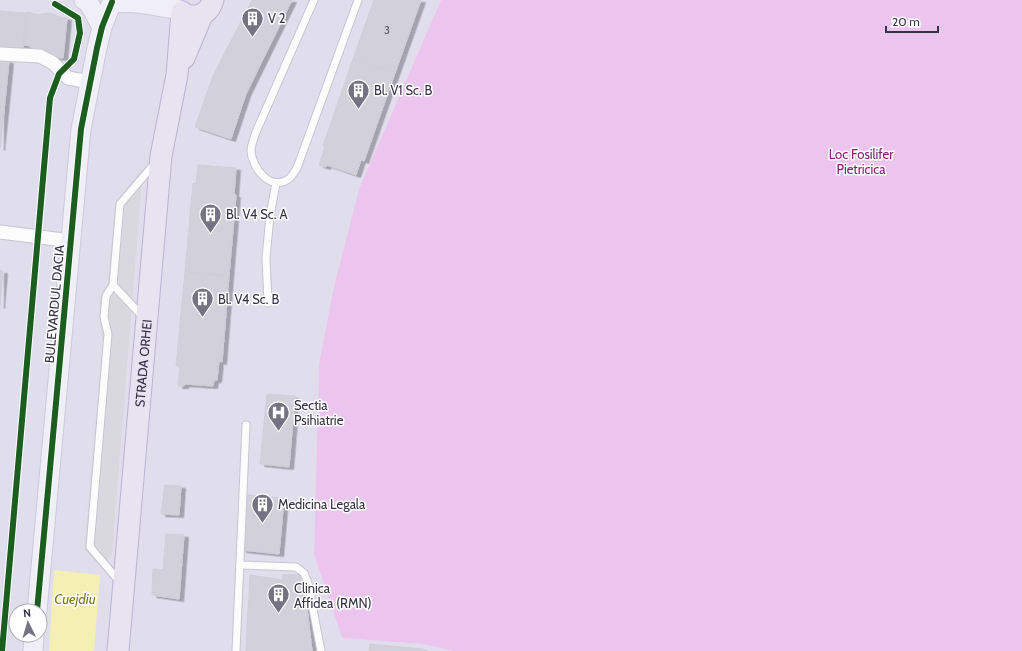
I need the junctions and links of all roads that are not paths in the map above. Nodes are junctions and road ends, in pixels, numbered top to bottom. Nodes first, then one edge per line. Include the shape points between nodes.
1 (86, 0) edge
2 (314, 0) edge
3 (358, 0) edge
4 (114, 1) edge
5 (179, 7) edge
6 (207, 7) edge
7 (102, 27) junction
8 (0, 54) edge
9 (177, 75) junction
10 (90, 82) junction
11 (161, 156) junction
12 (276, 183) junction
13 (0, 232) edge
14 (71, 240) junction
15 (113, 285) junction
16 (268, 304) dead end
17 (145, 320) junction
18 (246, 425) dead end
19 (240, 564) junction
20 (122, 585) junction
21 (37, 603) edge
22 (118, 651) edge
23 (236, 651) edge
24 (321, 651) edge

1 - 4 street via 100,5
1 - 7 street
2 - 12 lane via 256,132 251,150 260,173 267,180
3 - 12 lane via 297,168 289,179
4 - 5 street
4 - 7 street, BULEVARDUL DACIA
5 - 6 main road via 195,16
5 - 9 main road, STRADA ORHEI
6 - 9 main road, STRADA ORHEI
7 - 10 street, BULEVARDUL DACIA
8 - 10 street via 40,56 53,63 68,78
9 - 11 main road, STRADA ORHEI
10 - 14 street, BULEVARDUL DACIA via 81,129
11 - 15 lane via 120,204
11 - 17 main road, STRADA ORHEI
12 - 16 lane via 266,258
13 - 14 street
14 - 21 street, BULEVARDUL DACIA
15 - 17 lane
15 - 20 lane via 106,296 104,317 108,334 90,547
17 - 20 main road, STRADA ORHEI
18 - 19 lane
19 - 23 lane
19 - 24 lane via 296,567 304,573
20 - 22 main road, STRADA ORHEI

